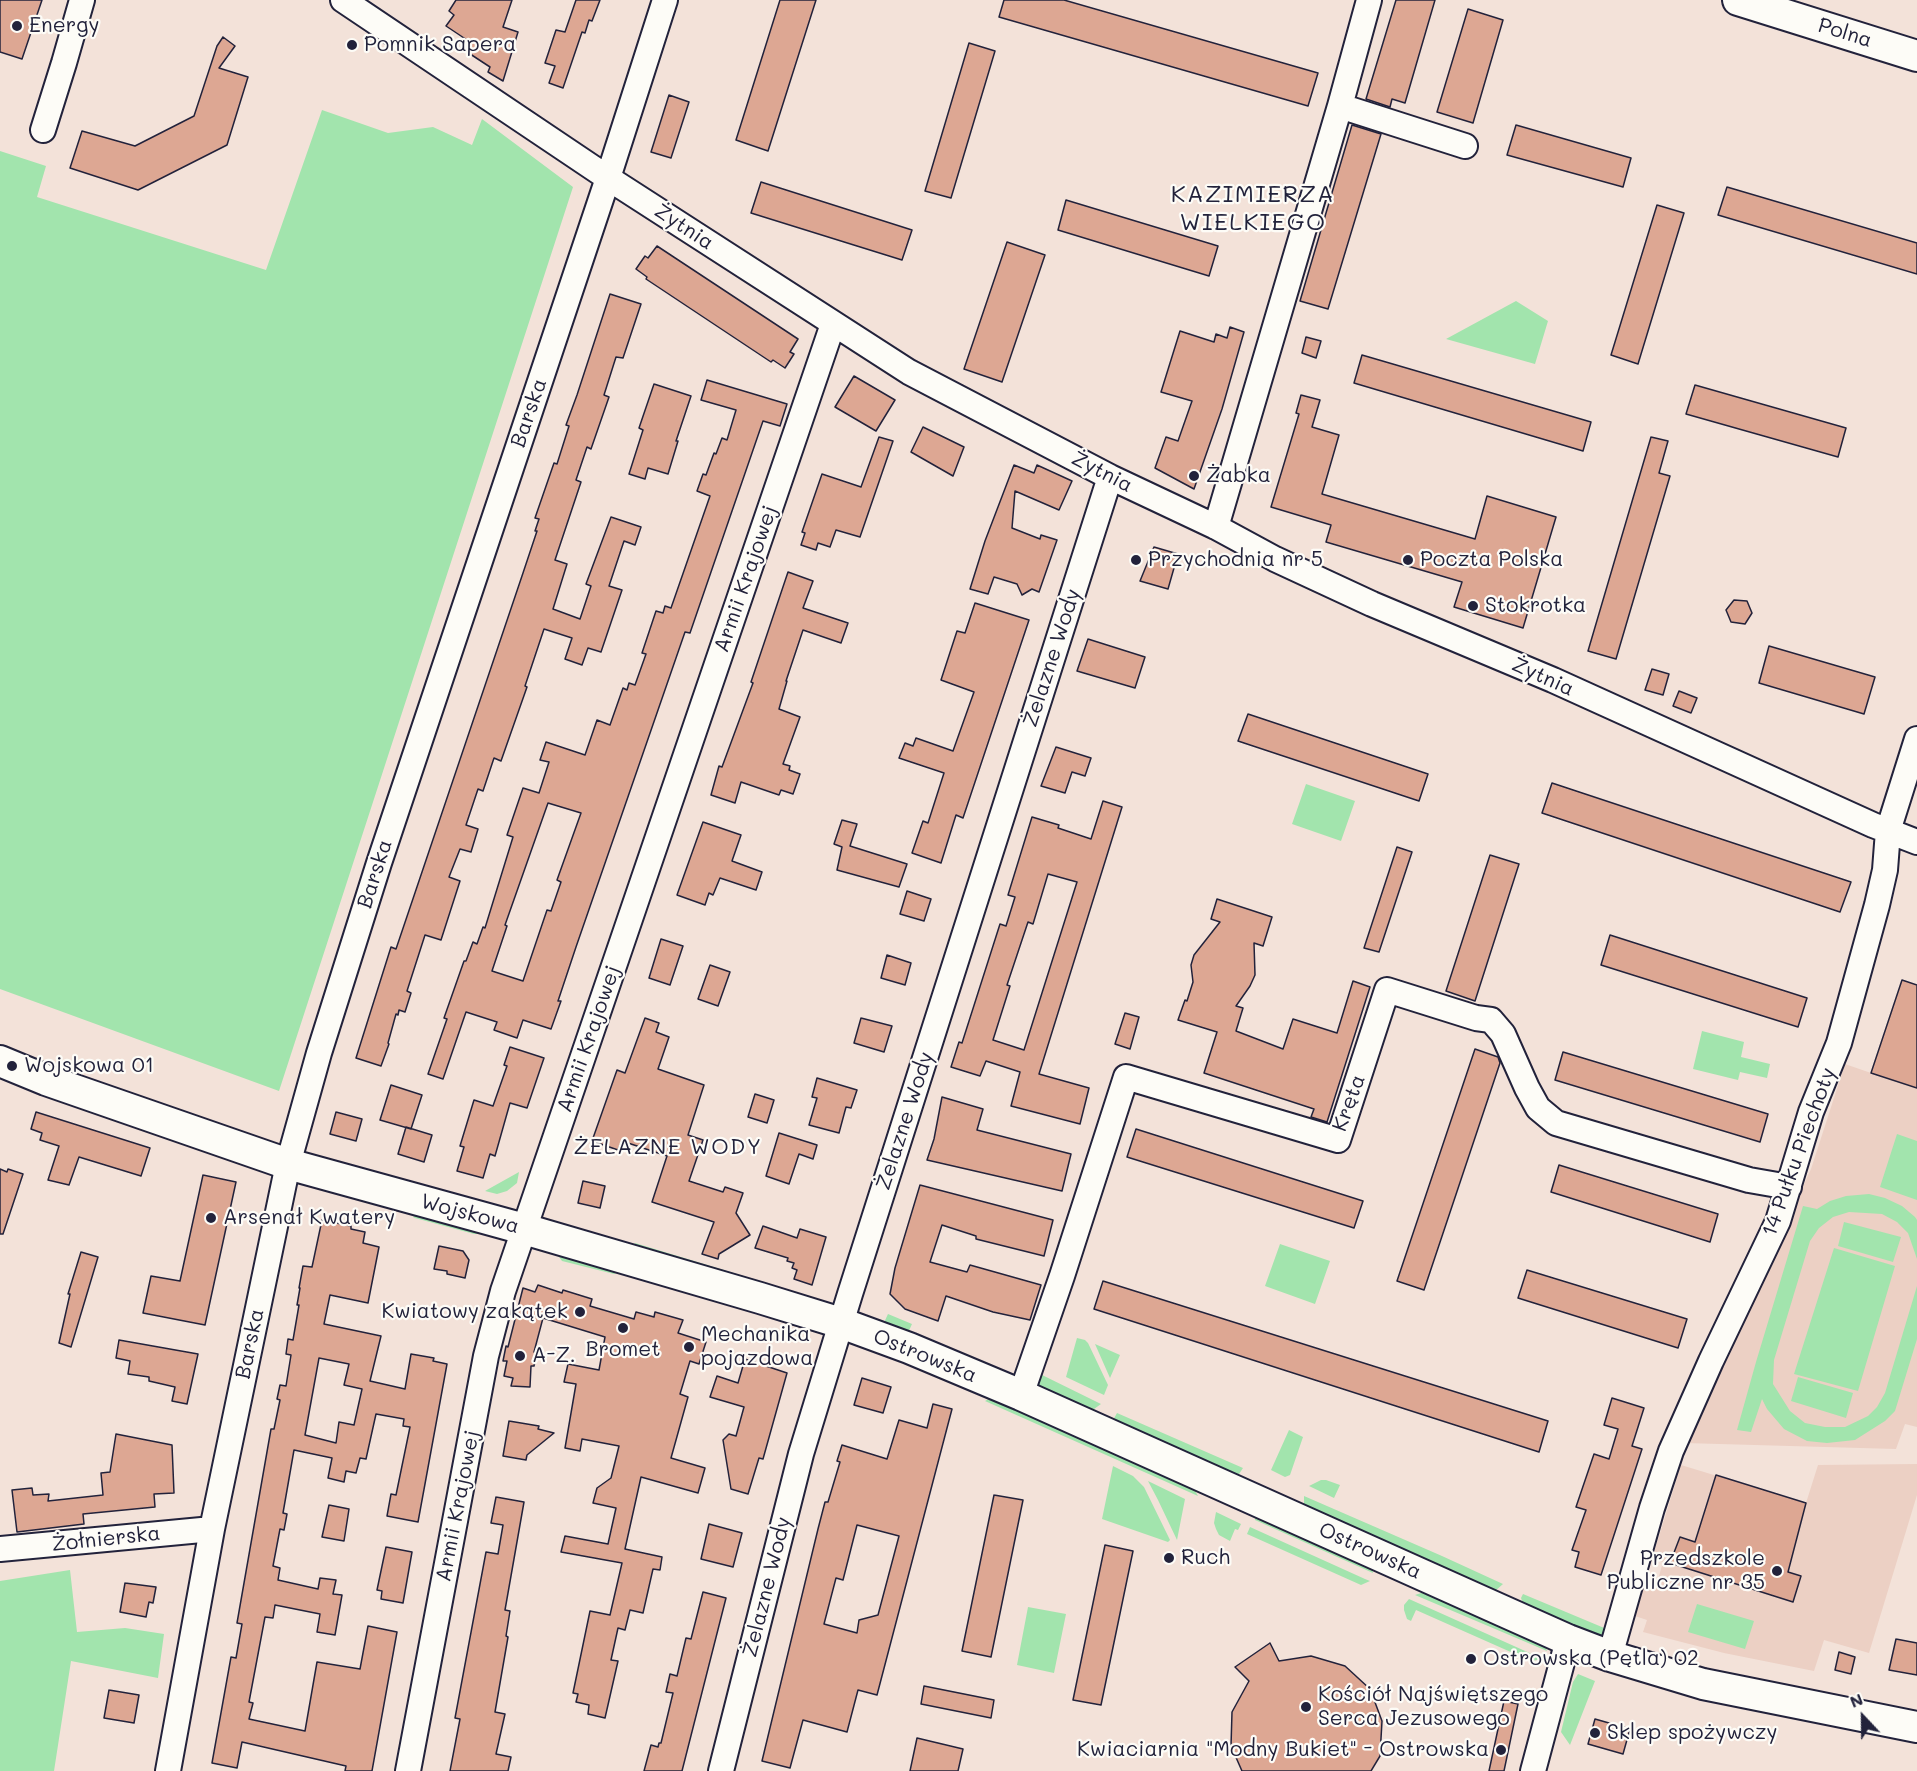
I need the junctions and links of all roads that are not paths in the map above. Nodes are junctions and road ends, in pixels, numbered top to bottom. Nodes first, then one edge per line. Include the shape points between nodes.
1 (81, 0) edge
2 (343, 0) edge
3 (665, 0) edge
4 (1369, 0) edge
5 (1738, 0) edge
6 (1917, 56) edge
7 (1340, 106) junction
8 (43, 130) dead end
9 (1465, 146) dead end
10 (608, 178) junction
11 (833, 324) junction
12 (1110, 477) junction
13 (1216, 527) junction
14 (1917, 739) edge
15 (1888, 831) junction
16 (1917, 842) edge
17 (0, 1061) edge
18 (288, 1164) junction
19 (1789, 1187) junction
20 (524, 1229) junction
21 (841, 1323) junction
22 (1021, 1395) junction
23 (212, 1529) junction
24 (0, 1549) edge
25 (1568, 1640) junction
26 (1610, 1656) junction
27 (1917, 1727) edge
28 (168, 1771) edge
29 (408, 1771) edge
30 (721, 1771) edge
31 (1533, 1771) edge

1 - 8 street
2 - 10 street, Żytnia
3 - 10 street, Barska
4 - 7 street
5 - 6 street, Polna
7 - 9 street
7 - 13 street
10 - 11 street, Żytnia
10 - 18 street, Barska via 382,852
11 - 12 street, Żytnia via 909,372
11 - 20 street, Armii Krajowej
12 - 13 street, Żytnia
12 - 21 street, Żelazne Wody
13 - 15 street, Żytnia via 1372,604
14 - 15 street, 14 Pułku Piechoty
15 - 16 street, Żytnia
15 - 19 street, 14 Pułku Piechoty via 1885,870 1867,944 1839,1043 1811,1112
17 - 18 street, Wojskowa
18 - 20 street, Wojskowa
18 - 23 street, Barska
19 - 22 street, Kręta via 1749,1180 1556,1123 1538,1108 1503,1034 1491,1020 1388,990 1338,1140 1126,1077
19 - 26 street, 14 Pułku Piechoty via 1778,1221 1671,1451
20 - 21 street, Wojskowa
20 - 29 street, Armii Krajowej via 502,1291 486,1356
21 - 22 street, Ostrowska
21 - 30 street, Żelazne Wody via 801,1454
22 - 25 street, Ostrowska
23 - 24 street, Żołnierska
23 - 28 street, Barska
25 - 26 street, Ostrowska
25 - 31 street
26 - 27 street, Ostrowska via 1702,1684

